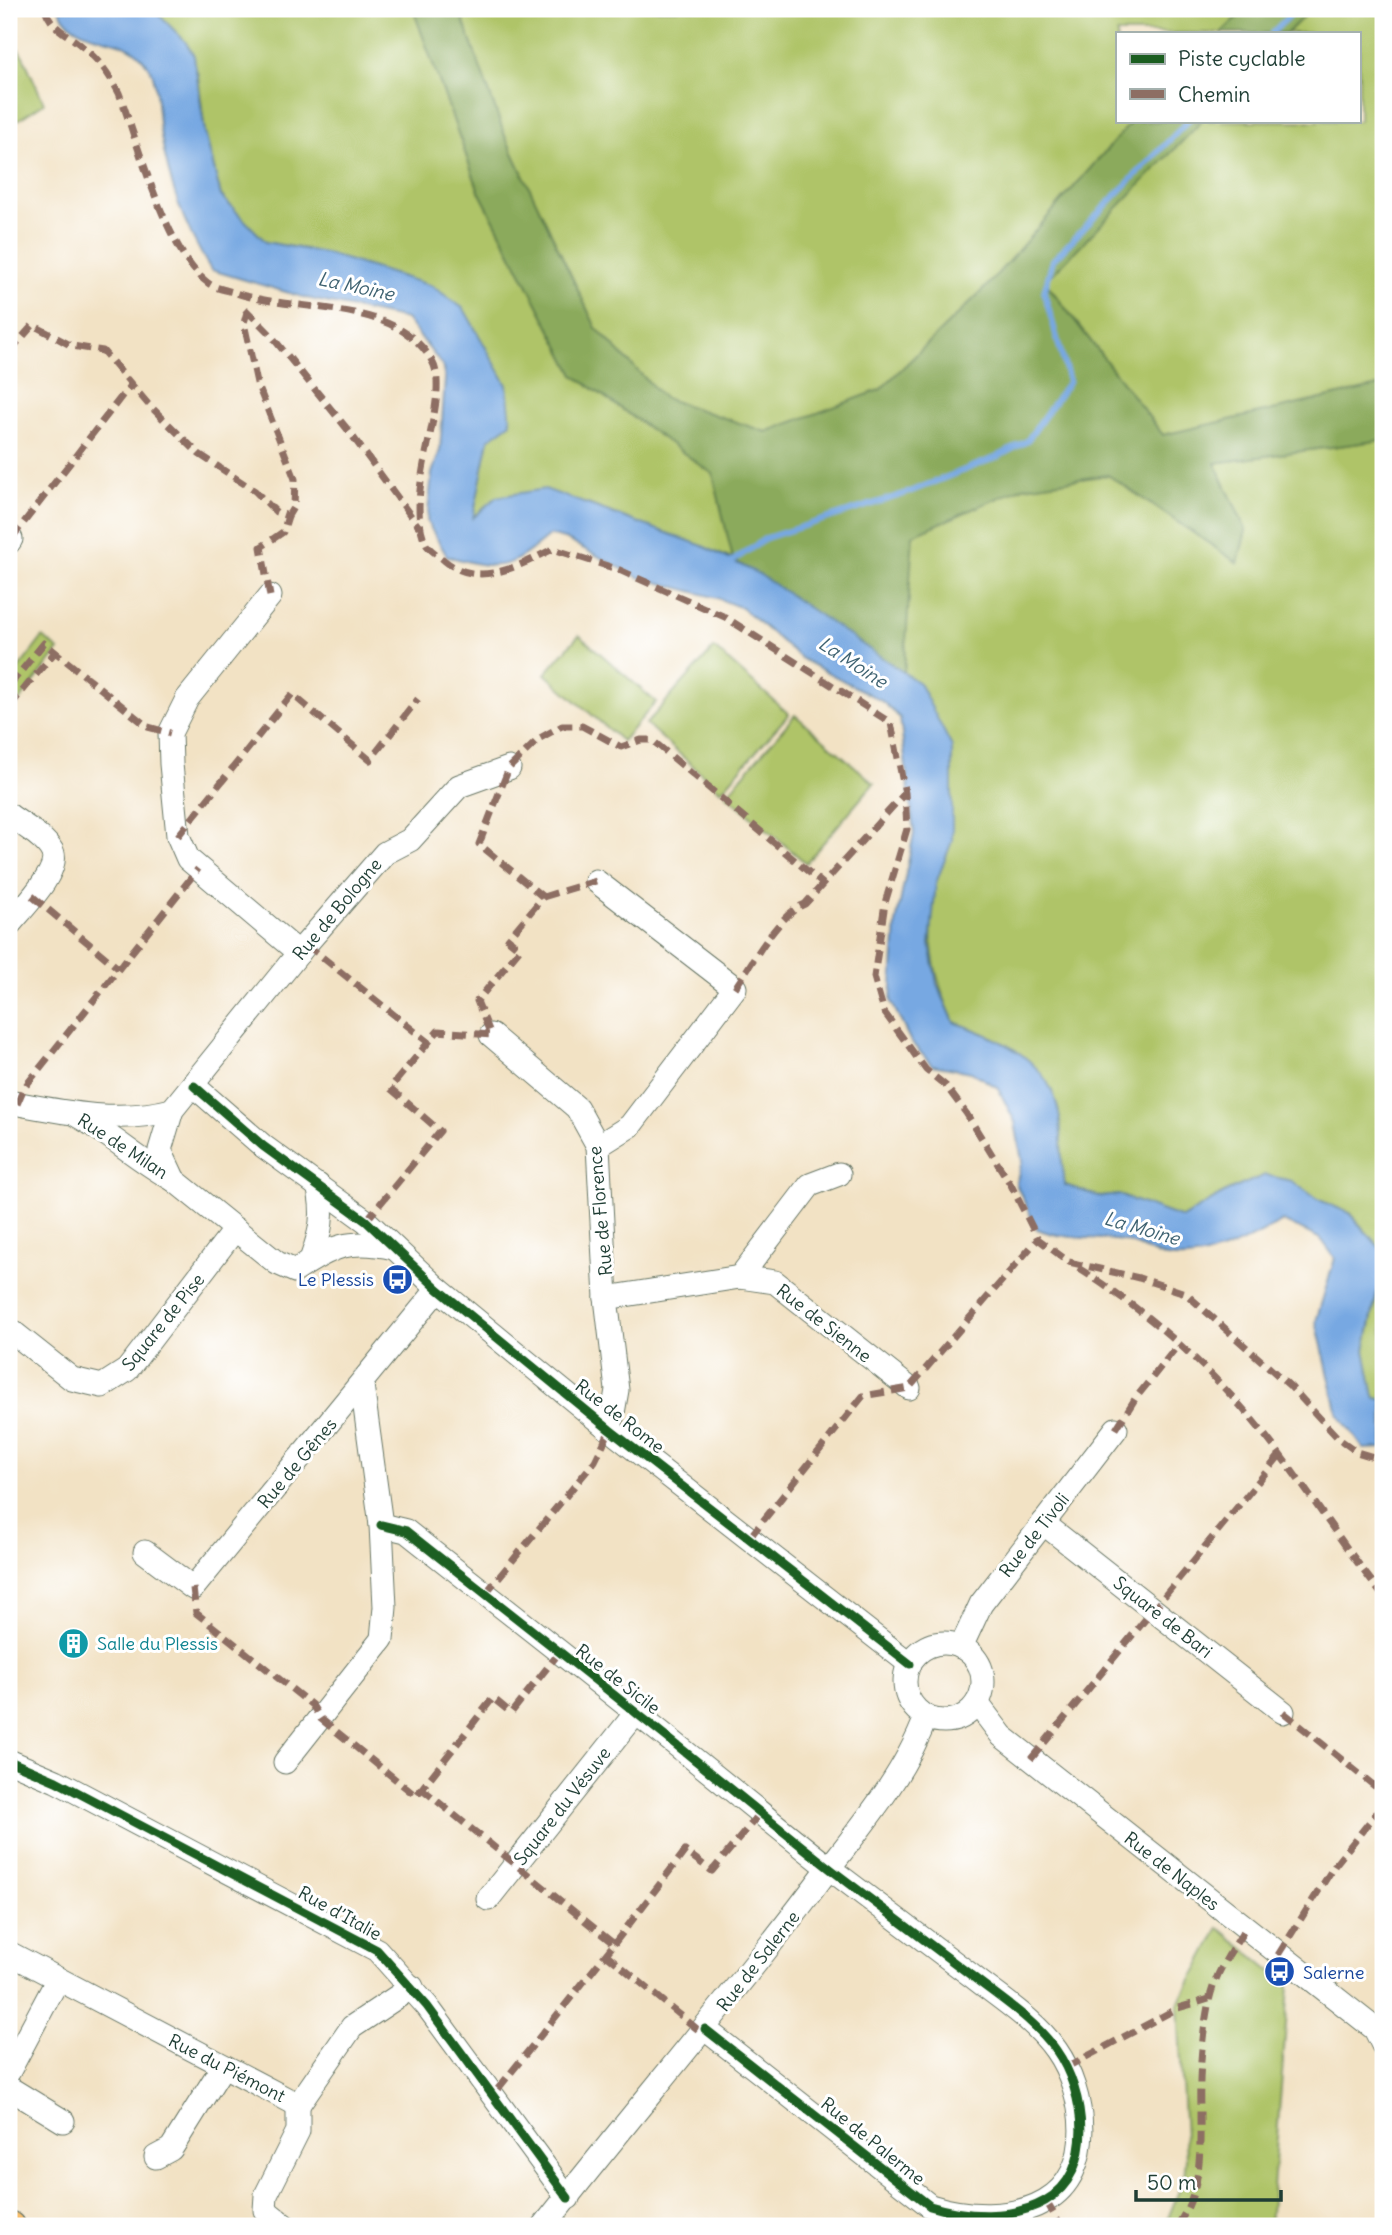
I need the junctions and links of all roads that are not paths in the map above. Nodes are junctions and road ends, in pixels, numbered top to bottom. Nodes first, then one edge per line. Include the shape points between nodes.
1 (270, 596) dead end
2 (509, 768) dead end
3 (9, 815) edge
4 (596, 881) dead end
5 (9, 925) edge
6 (299, 953) junction
7 (491, 1035) dead end
8 (194, 1086) junction
9 (9, 1102) edge
10 (172, 1110) junction
11 (73, 1113) junction
12 (598, 1146) junction
13 (839, 1174) dead end
14 (174, 1180) junction
15 (318, 1185) junction
16 (235, 1229) junction
17 (394, 1248) junction
18 (311, 1260) junction
19 (740, 1277) junction
20 (438, 1289) junction
21 (606, 1298) junction
22 (9, 1329) edge
23 (362, 1385) junction
24 (909, 1388) dead end
25 (1116, 1429) dead end
26 (610, 1430) junction
27 (1043, 1523) junction
28 (381, 1525) junction
29 (145, 1552) dead end
30 (961, 1647) junction
31 (910, 1664) junction
32 (977, 1703) junction
33 (1283, 1712) dead end
34 (636, 1713) junction
35 (926, 1717) junction
36 (9, 1761) edge
37 (285, 1762) dead end
38 (830, 1868) junction
39 (488, 1899) dead end
40 (9, 1953) edge
41 (58, 1979) junction
42 (412, 1987) junction
43 (705, 2029) junction
44 (1381, 2031) edge
45 (223, 2066) junction
46 (9, 2071) edge
47 (9, 2088) edge
48 (298, 2105) junction
49 (63, 2121) dead end
50 (156, 2157) dead end
51 (558, 2216) edge
52 (285, 2226) edge

1 - 6 street via 187,699 170,733 170,764 178,836 188,859
2 - 6 street, Rue de Bologne via 459,786 410,840 385,853
3 - 5 street via 42,840 54,859 51,873
4 - 12 street via 735,988 630,1126
6 - 8 street, Rue de Bologne
7 - 12 street, Rue de Florence via 577,1108
8 - 10 street, Rue de Bologne
8 - 15 street, Rue de Rome via 262,1146
9 - 11 street, Rue de Milan
10 - 11 street, Rue de Milan via 136,1118
10 - 14 street via 160,1150
11 - 14 street, Rue de Milan via 113,1135 149,1166
12 - 21 street, Rue de Florence
13 - 19 street via 810,1185
14 - 16 street, Rue de Milan
15 - 17 street, Rue de Rome
15 - 18 street via 323,1227
16 - 18 street, Rue de Milan via 277,1263 295,1271
16 - 22 street, Square de Pise via 127,1370 102,1386 72,1379
17 - 18 street via 360,1241
17 - 20 street, Rue de Rome
19 - 21 street, Rue de Sienne
19 - 24 street, Rue de Sienne via 775,1282
20 - 23 street, Rue de Gênes
20 - 26 street, Rue de Rome
21 - 26 street, Rue de Florence via 617,1390
23 - 28 street
23 - 29 street, Rue de Gênes via 193,1588
25 - 27 street, Rue de Tivoli
26 - 31 street, Rue de Rome
27 - 30 street, Rue de Tivoli via 981,1604
27 - 33 street, Square de Bari
28 - 34 street, Rue de Sicile via 406,1531
28 - 37 street via 382,1639
30 - 31 street via 926,1647
30 - 32 street via 972,1654 983,1678
31 - 35 street via 906,1676 909,1699
32 - 35 street via 970,1712 949,1721
32 - 44 street, Rue de Naples via 1002,1736
34 - 38 street, Rue de Sicile
34 - 39 street, Square du Vésuve
35 - 38 street, Rue de Salerne via 914,1750
36 - 42 street, Rue d’Italie via 349,1933 377,1950
38 - 43 street, Rue de Salerne
38 - 43 street, Rue de Palerme via 1024,2017 1055,2048 1075,2090 1081,2136 1069,2181 1046,2201 1023,2210 979,2216 930,2206
40 - 41 street, Rue du Piémont
41 - 45 street, Rue du Piémont
41 - 46 street
42 - 48 street, Rue du Piémont via 352,2027
42 - 51 street, Rue d’Italie
43 - 51 street, Rue de Salerne
45 - 48 street, Rue du Piémont
45 - 50 street via 171,2149
47 - 49 street
48 - 52 street via 298,2132 266,2195 265,2210

